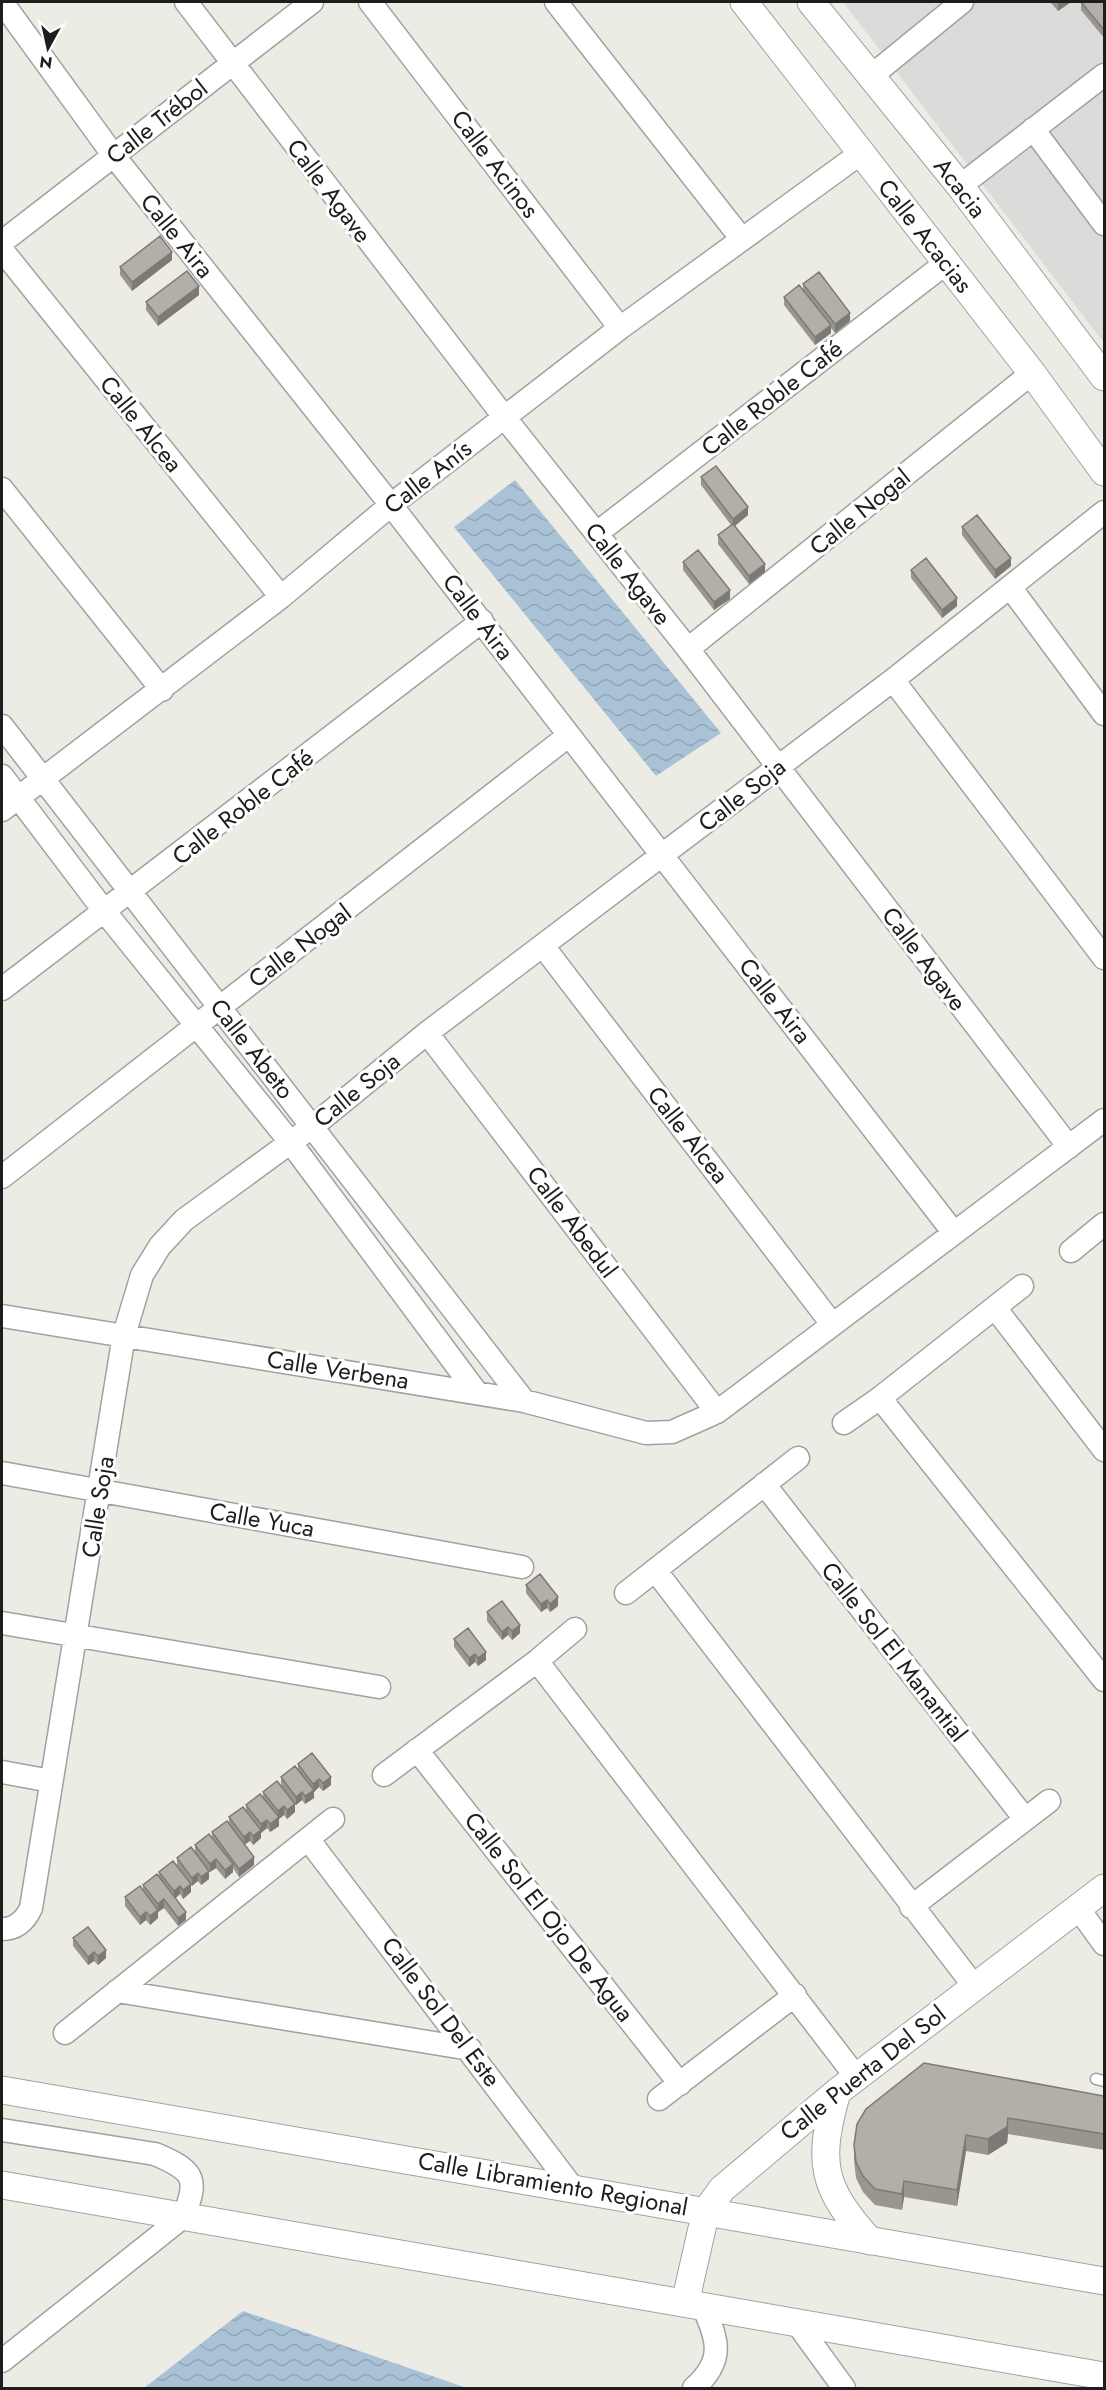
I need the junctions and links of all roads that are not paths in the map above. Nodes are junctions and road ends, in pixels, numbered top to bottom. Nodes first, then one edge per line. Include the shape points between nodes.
1 (2, 2) edge
2 (186, 2) edge
3 (312, 2) edge
4 (370, 2) edge
5 (556, 2) edge
6 (744, 2) edge
7 (811, 2) edge
8 (962, 2) edge
9 (938, 9) edge
10 (232, 63) junction
11 (1104, 75) edge
12 (870, 77) junction
13 (1033, 129) junction
14 (861, 153) junction
15 (114, 156) junction
16 (960, 186) junction
17 (1104, 224) edge
18 (741, 238) junction
19 (2, 242) edge
20 (2, 250) edge
21 (946, 263) junction
22 (620, 328) junction
23 (1032, 373) junction
24 (1104, 377) edge
25 (505, 418) junction
26 (1104, 472) edge
27 (2, 489) edge
28 (391, 505) junction
29 (1104, 512) edge
30 (597, 533) junction
31 (1010, 587) junction
32 (281, 597) junction
33 (482, 621) junction
34 (688, 649) junction
35 (893, 680) junction
36 (162, 690) junction
37 (1104, 714) edge
38 (2, 726) edge
39 (568, 736) junction
40 (778, 767) junction
41 (2, 776) edge
42 (42, 779) junction
43 (10, 804) edge
44 (663, 856) junction
45 (130, 893) junction
46 (105, 912) junction
47 (543, 946) junction
48 (1104, 958) edge
49 (2, 989) edge
50 (219, 1008) junction
51 (196, 1026) junction
52 (427, 1033) junction
53 (1104, 1120) edge
54 (313, 1126) junction
55 (291, 1143) junction
56 (1069, 1148) junction
57 (2, 1177) edge
58 (1104, 1224) edge
59 (954, 1233) junction
60 (1071, 1251) dead end
61 (1023, 1286) dead end
62 (996, 1309) junction
63 (2, 1316) edge
64 (832, 1324) junction
65 (124, 1335) junction
66 (477, 1393) junction
67 (880, 1398) junction
68 (524, 1401) junction
69 (717, 1412) junction
70 (844, 1423) dead end
71 (1104, 1450) edge
72 (798, 1458) dead end
73 (2, 1473) edge
74 (764, 1484) junction
75 (101, 1490) junction
76 (522, 1567) dead end
77 (655, 1570) junction
78 (626, 1593) dead end
79 (2, 1623) edge
80 (575, 1629) dead end
81 (76, 1636) junction
82 (537, 1661) junction
83 (1104, 1680) edge
84 (379, 1688) dead end
85 (417, 1750) junction
86 (2, 1772) edge
87 (384, 1775) dead end
88 (51, 1780) junction
89 (1049, 1801) dead end
90 (333, 1819) dead end
91 (1025, 1819) junction
92 (308, 1839) junction
93 (1104, 1888) edge
94 (911, 1907) junction
95 (1078, 1908) junction
96 (12, 1925) edge
97 (1104, 1944) edge
98 (974, 1986) junction
99 (117, 1991) junction
100 (795, 1995) junction
101 (64, 2033) dead end
102 (470, 2049) junction
103 (680, 2084) junction
104 (847, 2085) junction
105 (2, 2090) edge
106 (659, 2100) dead end
107 (2, 2130) edge
108 (2, 2185) edge
109 (572, 2187) junction
110 (706, 2211) junction
111 (183, 2217) junction
112 (870, 2241) junction
113 (1104, 2281) edge
114 (694, 2305) junction
115 (796, 2322) junction
116 (2, 2361) edge
117 (1104, 2376) edge
118 (694, 2388) edge
119 (844, 2388) edge

1 - 15 street, Calle Aira
2 - 10 street, Calle Agave
3 - 10 street, Calle Trébol
4 - 22 street, Calle Acinos
5 - 18 street
6 - 14 street, Calle Acacias
7 - 12 street, Acacia
8 - 9 street
9 - 12 street
10 - 15 street, Calle Trébol
10 - 25 street, Calle Agave
11 - 13 street
12 - 16 street, Acacia
13 - 16 street
13 - 17 street
14 - 18 street, Calle Anís
14 - 21 street, Calle Acacias
15 - 19 street, Calle Trébol
15 - 28 street, Calle Aira
16 - 24 street, Acacia
18 - 22 street, Calle Anís
20 - 32 street, Calle Alcea
21 - 23 street, Calle Acacias
21 - 30 street, Calle Roble Café
22 - 25 street, Calle Anís
23 - 26 street, Calle Acacias
23 - 34 street, Calle Nogal
25 - 28 street, Calle Anís
25 - 30 street, Calle Agave
27 - 36 street
28 - 32 street, Calle Anís
28 - 33 street, Calle Aira
29 - 31 street, Calle Soja
30 - 34 street, Calle Agave
31 - 35 street, Calle Soja
31 - 37 street
32 - 36 street, Calle Anís
33 - 39 street, Calle Aira
33 - 45 street, Calle Roble Café
34 - 40 street, Calle Agave
35 - 40 street, Calle Soja
35 - 48 street
36 - 42 street, Calle Anís
38 - 42 street, Calle Abeto
39 - 44 street, Calle Aira
39 - 50 street, Calle Nogal
40 - 44 street, Calle Soja
40 - 56 street, Calle Agave
41 - 43 street, Calle Abeto
42 - 43 street, Calle Anís
42 - 45 street, Calle Abeto
43 - 46 street, Calle Abeto
44 - 47 street, Calle Soja
44 - 59 street, Calle Aira
45 - 46 street, Calle Roble Café
45 - 50 street, Calle Abeto
46 - 49 street, Calle Roble Café
46 - 51 street, Calle Abeto
47 - 52 street, Calle Soja
47 - 64 street, Calle Alcea
50 - 51 street, Calle Nogal
50 - 54 street, Calle Abeto
51 - 55 street, Calle Abeto
51 - 57 street, Calle Nogal
52 - 54 street, Calle Soja
52 - 69 street, Calle Abedul
53 - 56 street
54 - 55 street, Calle Soja
54 - 68 street, Calle Abeto
55 - 65 street, Calle Soja via 184,1220 160,1246 142,1275
55 - 66 street, Calle Abeto
56 - 59 street
58 - 60 street
59 - 64 street
61 - 62 street
62 - 67 street
62 - 71 street
63 - 65 street, Calle Verbena
64 - 69 street
65 - 66 street, Calle Verbena
65 - 75 street, Calle Soja
66 - 68 street, Calle Verbena
67 - 70 street
67 - 83 street
68 - 69 street, Calle Verbena via 646,1433 672,1432
72 - 74 street
73 - 75 street, Calle Yuca
74 - 77 street
74 - 91 street, Calle Sol El Manantial
75 - 76 street, Calle Yuca
75 - 81 street, Calle Soja
77 - 78 street
77 - 94 street
79 - 81 street
80 - 82 street
81 - 84 street
81 - 88 street, Calle Soja
82 - 85 street
82 - 100 street
85 - 87 street
85 - 103 street, Calle Sol El Ojo De Agua
86 - 88 street
88 - 96 street, Calle Soja via 31,1908
89 - 91 street
90 - 92 street
91 - 94 street
92 - 99 street
92 - 102 street, Calle Sol Del Este
93 - 95 street, Calle Puerta Del Sol
94 - 98 street
95 - 97 street
95 - 98 street, Calle Puerta Del Sol
98 - 104 street, Calle Puerta Del Sol
99 - 101 street
99 - 102 street
100 - 103 street
100 - 104 street
102 - 109 street, Calle Sol Del Este
103 - 106 street
104 - 110 street, Calle Puerta Del Sol via 744,2168
104 - 112 street via 826,2137 825,2163 839,2205
105 - 109 street, Calle Libramiento Regional
107 - 111 street via 155,2154 175,2163 189,2173 193,2193
108 - 111 street
109 - 110 street, Calle Libramiento Regional
110 - 112 street, Calle Libramiento Regional
110 - 114 street, Calle Puerta Del Sol
111 - 114 street
111 - 116 street
112 - 113 street, Calle Libramiento Regional
114 - 115 street
114 - 118 street via 717,2337 710,2374
115 - 117 street
115 - 119 street

